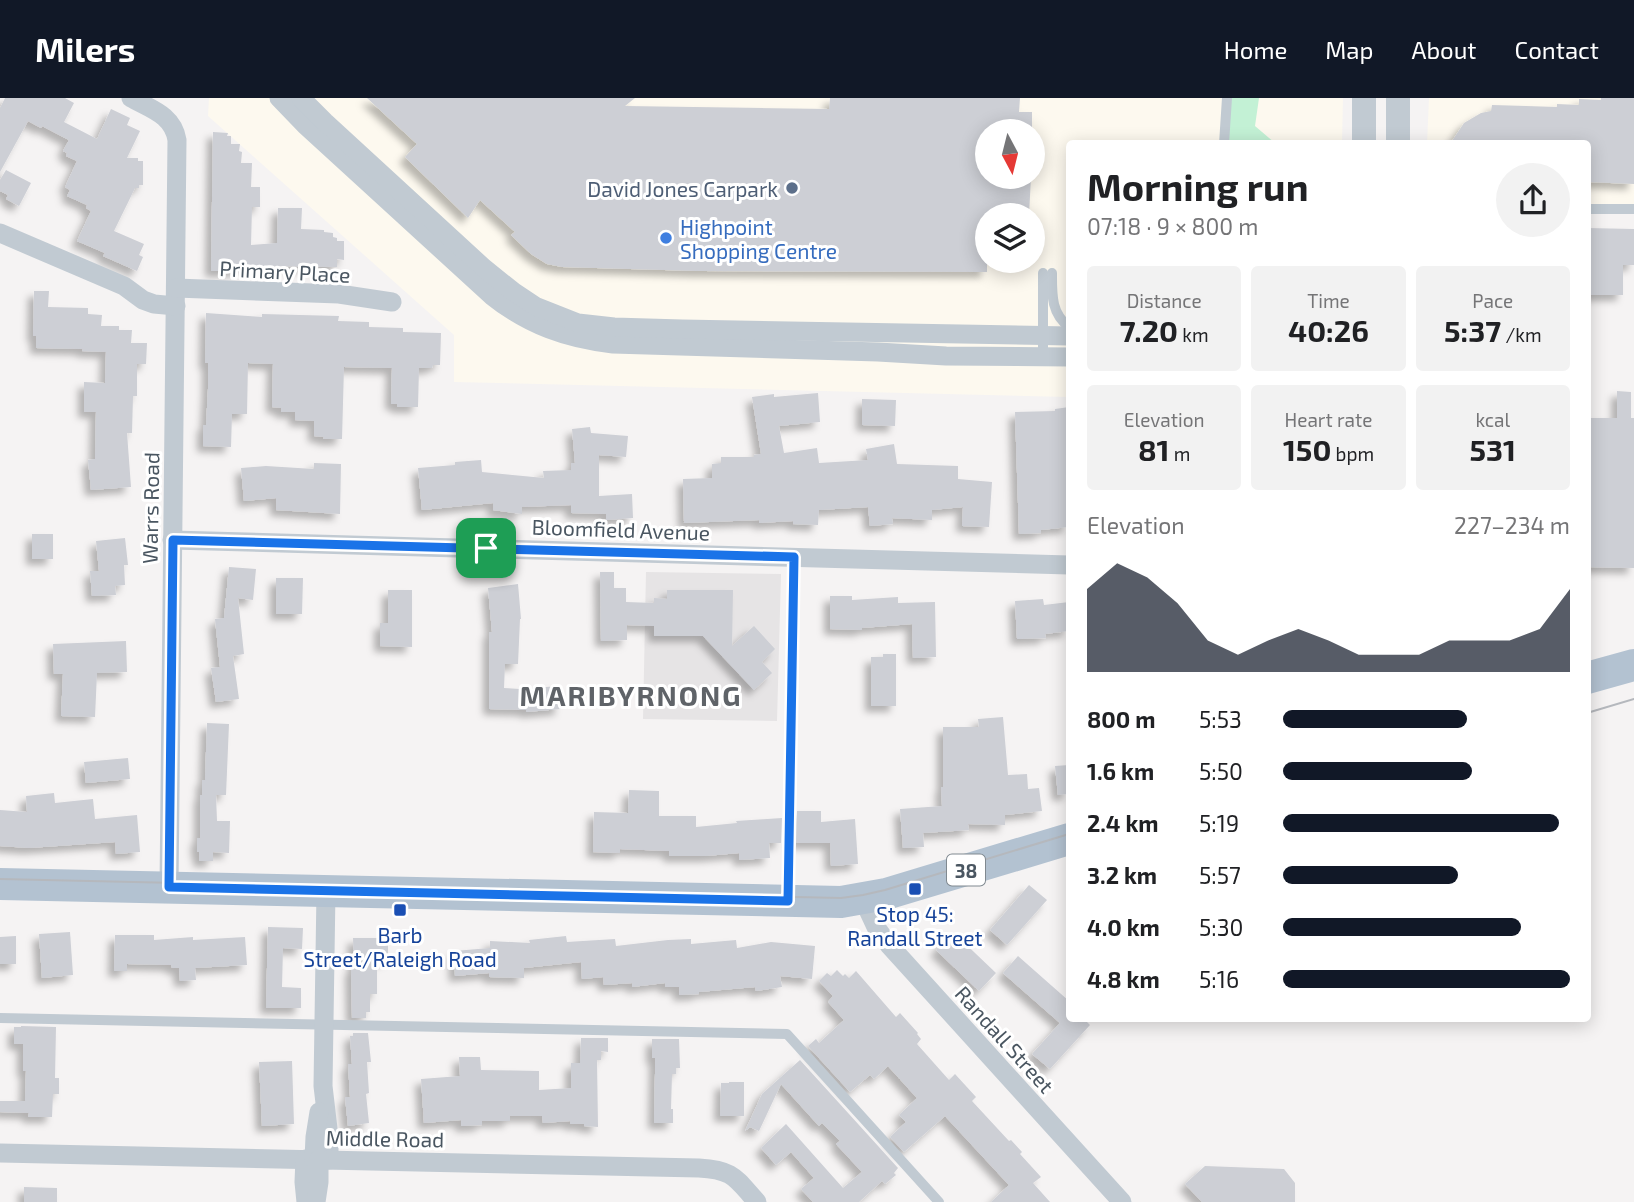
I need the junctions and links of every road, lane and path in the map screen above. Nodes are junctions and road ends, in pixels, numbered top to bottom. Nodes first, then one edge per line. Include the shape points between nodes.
1 (131, 98) edge
2 (279, 98) edge
3 (301, 98) edge
4 (1227, 98) edge
5 (1364, 98) edge
6 (1398, 98) edge
7 (1224, 140) edge
8 (1364, 140) edge
9 (1398, 140) edge
10 (1591, 209) edge
11 (1634, 209) edge
12 (0, 233) edge
13 (176, 295) junction
14 (392, 302) dead end
15 (1066, 324) edge
16 (1066, 336) edge
17 (696, 337) junction
18 (1042, 337) junction
19 (1043, 357) junction
20 (1066, 357) edge
21 (173, 540) junction
22 (794, 557) junction
23 (1066, 565) edge
24 (1634, 665) edge
25 (1591, 677) edge
26 (1066, 840) edge
27 (0, 884) edge
28 (169, 887) junction
29 (326, 891) junction
30 (863, 899) junction
31 (788, 901) junction
32 (0, 1018) edge
33 (324, 1025) junction
34 (0, 1153) edge
35 (317, 1159) junction
36 (306, 1202) edge
37 (316, 1202) edge
38 (757, 1202) edge
39 (939, 1202) edge
40 (1122, 1202) edge

1 - 13 street, Warrs Road via 163,116 176,130
2 - 17 street via 492,296 526,320 549,330 613,344
3 - 17 street via 484,268 535,306 578,323
4 - 7 lane
5 - 8 street
6 - 9 street
10 - 11 lane
12 - 13 street, Primary Place via 124,286 153,304
13 - 14 street, Primary Place via 338,294
13 - 21 street, Warrs Road
15 - 18 lane via 1053,305 1048,273
16 - 18 street
17 - 18 street
17 - 19 street via 946,356
18 - 19 lane
19 - 20 street
21 - 22 street, Bloomfield Avenue
21 - 28 street, Warrs Road
22 - 23 street, Bloomfield Avenue
22 - 31 lane
24 - 25 main road
26 - 30 main road, 38
27 - 28 main road, 38
28 - 29 main road, 38
29 - 31 main road, 38
29 - 33 street
30 - 31 main road, 38
30 - 40 street, Randall Street via 889,945
32 - 33 lane
33 - 35 street via 323,1086 329,1138
33 - 39 lane via 787,1034
34 - 35 street, Middle Road
35 - 36 street via 304,1182
35 - 37 street
35 - 38 street, Middle Road via 716,1169 733,1176

